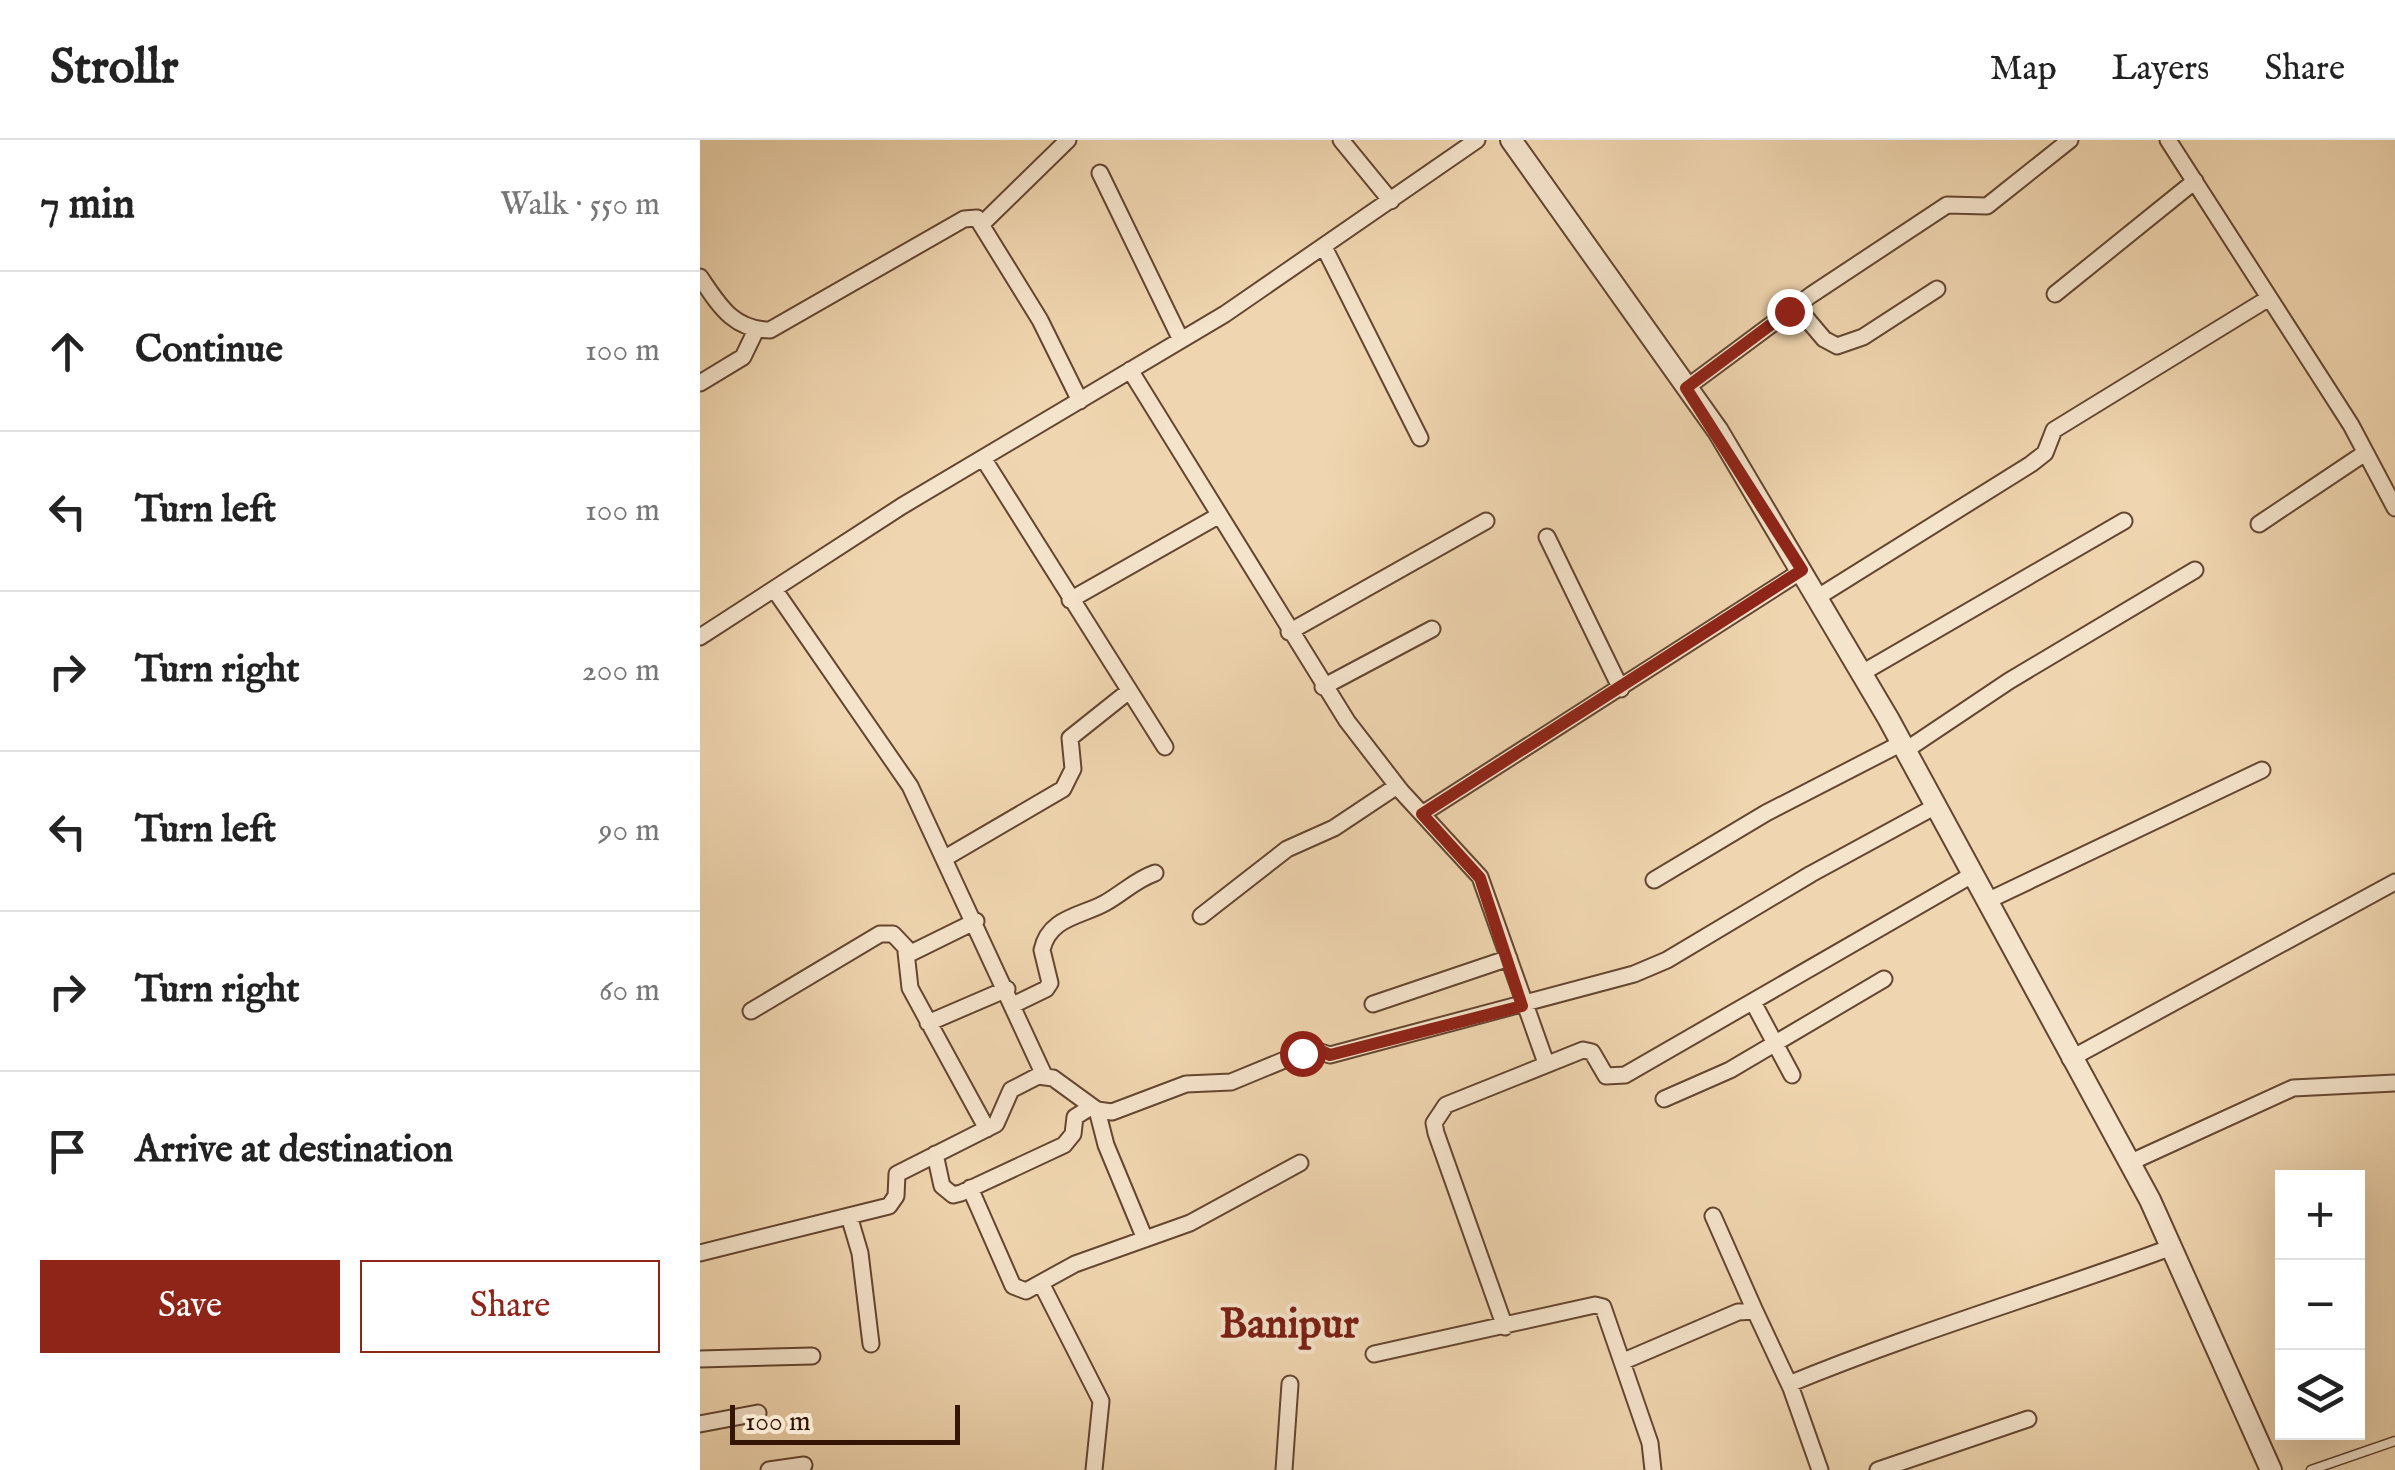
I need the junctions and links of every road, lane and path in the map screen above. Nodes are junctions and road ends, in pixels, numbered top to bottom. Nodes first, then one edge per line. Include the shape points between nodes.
1 (1068, 140) edge
2 (1341, 140) edge
3 (1477, 140) edge
4 (1512, 140) edge
5 (2070, 140) edge
6 (2168, 140) edge
7 (1100, 173) dead end
8 (2196, 181) junction
9 (1391, 201) junction
10 (982, 224) junction
11 (1324, 247) junction
12 (700, 278) edge
13 (1938, 289) dead end
14 (2055, 294) dead end
15 (2269, 298) junction
16 (1796, 306) junction
17 (756, 330) junction
18 (1181, 340) junction
19 (1130, 370) junction
20 (700, 384) edge
21 (1686, 388) junction
22 (1080, 400) junction
23 (1420, 438) dead end
24 (2365, 452) junction
25 (982, 458) junction
26 (2394, 505) edge
27 (1218, 516) junction
28 (1486, 520) dead end
29 (2124, 521) dead end
30 (2259, 524) dead end
31 (1547, 537) dead end
32 (1802, 570) junction
33 (2195, 570) dead end
34 (774, 588) junction
35 (1818, 597) junction
36 (1070, 600) junction
37 (1432, 629) dead end
38 (1289, 632) junction
39 (700, 637) edge
40 (1862, 673) junction
41 (1323, 687) junction
42 (1621, 688) junction
43 (1129, 691) junction
44 (1904, 746) junction
45 (1165, 747) dead end
46 (2262, 770) dead end
47 (1397, 786) junction
48 (1936, 806) junction
49 (1422, 814) junction
50 (945, 858) junction
51 (1155, 873) dead end
52 (1972, 876) junction
53 (1654, 880) dead end
54 (2395, 882) edge
55 (1988, 901) junction
56 (1201, 916) dead end
57 (976, 922) junction
58 (906, 952) junction
59 (1509, 958) junction
60 (1884, 979) dead end
61 (1007, 989) junction
62 (1015, 1004) junction
63 (1373, 1004) dead end
64 (1754, 1004) junction
65 (1522, 1006) junction
66 (751, 1011) dead end
67 (928, 1023) junction
68 (1774, 1042) junction
69 (2070, 1059) junction
70 (1546, 1063) junction
71 (1044, 1075) junction
72 (1792, 1075) dead end
73 (2395, 1084) edge
74 (1664, 1099) dead end
75 (1094, 1108) junction
76 (987, 1129) junction
77 (935, 1154) junction
78 (2129, 1162) junction
79 (1300, 1163) dead end
80 (970, 1188) junction
81 (850, 1216) junction
82 (1713, 1216) dead end
83 (1145, 1239) junction
84 (2172, 1246) junction
85 (700, 1252) edge
86 (1041, 1283) junction
87 (1755, 1312) junction
88 (1504, 1326) junction
89 (872, 1344) dead end
90 (1374, 1354) dead end
91 (812, 1356) dead end
92 (700, 1359) edge
93 (1624, 1362) junction
94 (1290, 1384) dead end
95 (1789, 1384) junction
96 (758, 1413) dead end
97 (2028, 1419) dead end
98 (700, 1424) edge
99 (2395, 1441) edge
100 (804, 1465) dead end
101 (769, 1470) edge
102 (1094, 1470) edge
103 (1284, 1470) edge
104 (1653, 1470) edge
105 (1820, 1470) edge
106 (1878, 1470) edge
107 (2271, 1470) edge
108 (2311, 1470) edge

1 - 10 street
2 - 9 street
3 - 9 street
4 - 21 street
5 - 16 street via 2000,199 1980,209 1948,205
6 - 8 street
7 - 18 street
8 - 14 street
8 - 15 street
9 - 11 street
10 - 17 street via 964,219 783,324
10 - 22 street
11 - 18 street
11 - 23 street
12 - 17 street via 732,319
13 - 16 street via 1836,346
15 - 24 street
15 - 35 street via 2054,430 2045,453 2031,464
16 - 21 street
17 - 20 street via 743,357
18 - 19 street
19 - 22 street
19 - 27 street
21 - 32 street
22 - 25 street
24 - 26 street
24 - 30 street
25 - 34 street
25 - 36 street
27 - 36 street
27 - 38 street
28 - 38 street
29 - 40 street
31 - 42 street
32 - 35 street
32 - 42 street
33 - 44 street
34 - 39 street
34 - 50 street via 900,770
35 - 40 street
36 - 43 street
37 - 41 street
38 - 41 street
40 - 44 street
41 - 47 street
42 - 49 street
43 - 45 street
43 - 50 street via 1070,738 1073,769 1062,789
44 - 48 street
44 - 53 street via 1766,813
46 - 55 street
47 - 49 street
47 - 56 street via 1278,855
48 - 52 street
48 - 65 street via 1668,960
49 - 59 street via 1480,878
50 - 57 street
51 - 62 street via 1053,928 1042,950 1050,983
52 - 55 street
52 - 64 street
54 - 69 street
55 - 69 street
57 - 58 street
57 - 61 street
58 - 66 street via 893,934 880,934
58 - 67 street via 906,978
59 - 63 street
59 - 65 street
60 - 68 street
61 - 62 street
61 - 67 street
62 - 71 street
64 - 68 street
64 - 70 street via 1615,1078 1583,1050
65 - 70 street
65 - 75 street via 1330,1055 1311,1049 1232,1082 1186,1084 1112,1112
67 - 76 street
68 - 72 street
68 - 74 street
69 - 78 street
70 - 88 street via 1446,1105 1434,1123
71 - 75 street
71 - 76 street via 1011,1090 1002,1118
73 - 78 street via 2292,1088
75 - 80 street via 1075,1117 1064,1145
75 - 83 street
76 - 77 street
77 - 80 street via 947,1192
77 - 81 street via 897,1174 889,1206
78 - 84 street
79 - 83 street via 1208,1214
80 - 86 street via 1013,1286 1026,1291
81 - 85 street
81 - 89 street
82 - 87 street
83 - 86 street
84 - 95 street via 2030,1300 1900,1338
84 - 107 street
86 - 102 street via 1101,1401
87 - 93 street via 1738,1312
87 - 95 street
88 - 90 street
88 - 93 street via 1595,1305 1609,1314
91 - 92 street
93 - 104 street
94 - 103 street
95 - 105 street
96 - 98 street
97 - 106 street
99 - 108 lane
100 - 101 street

